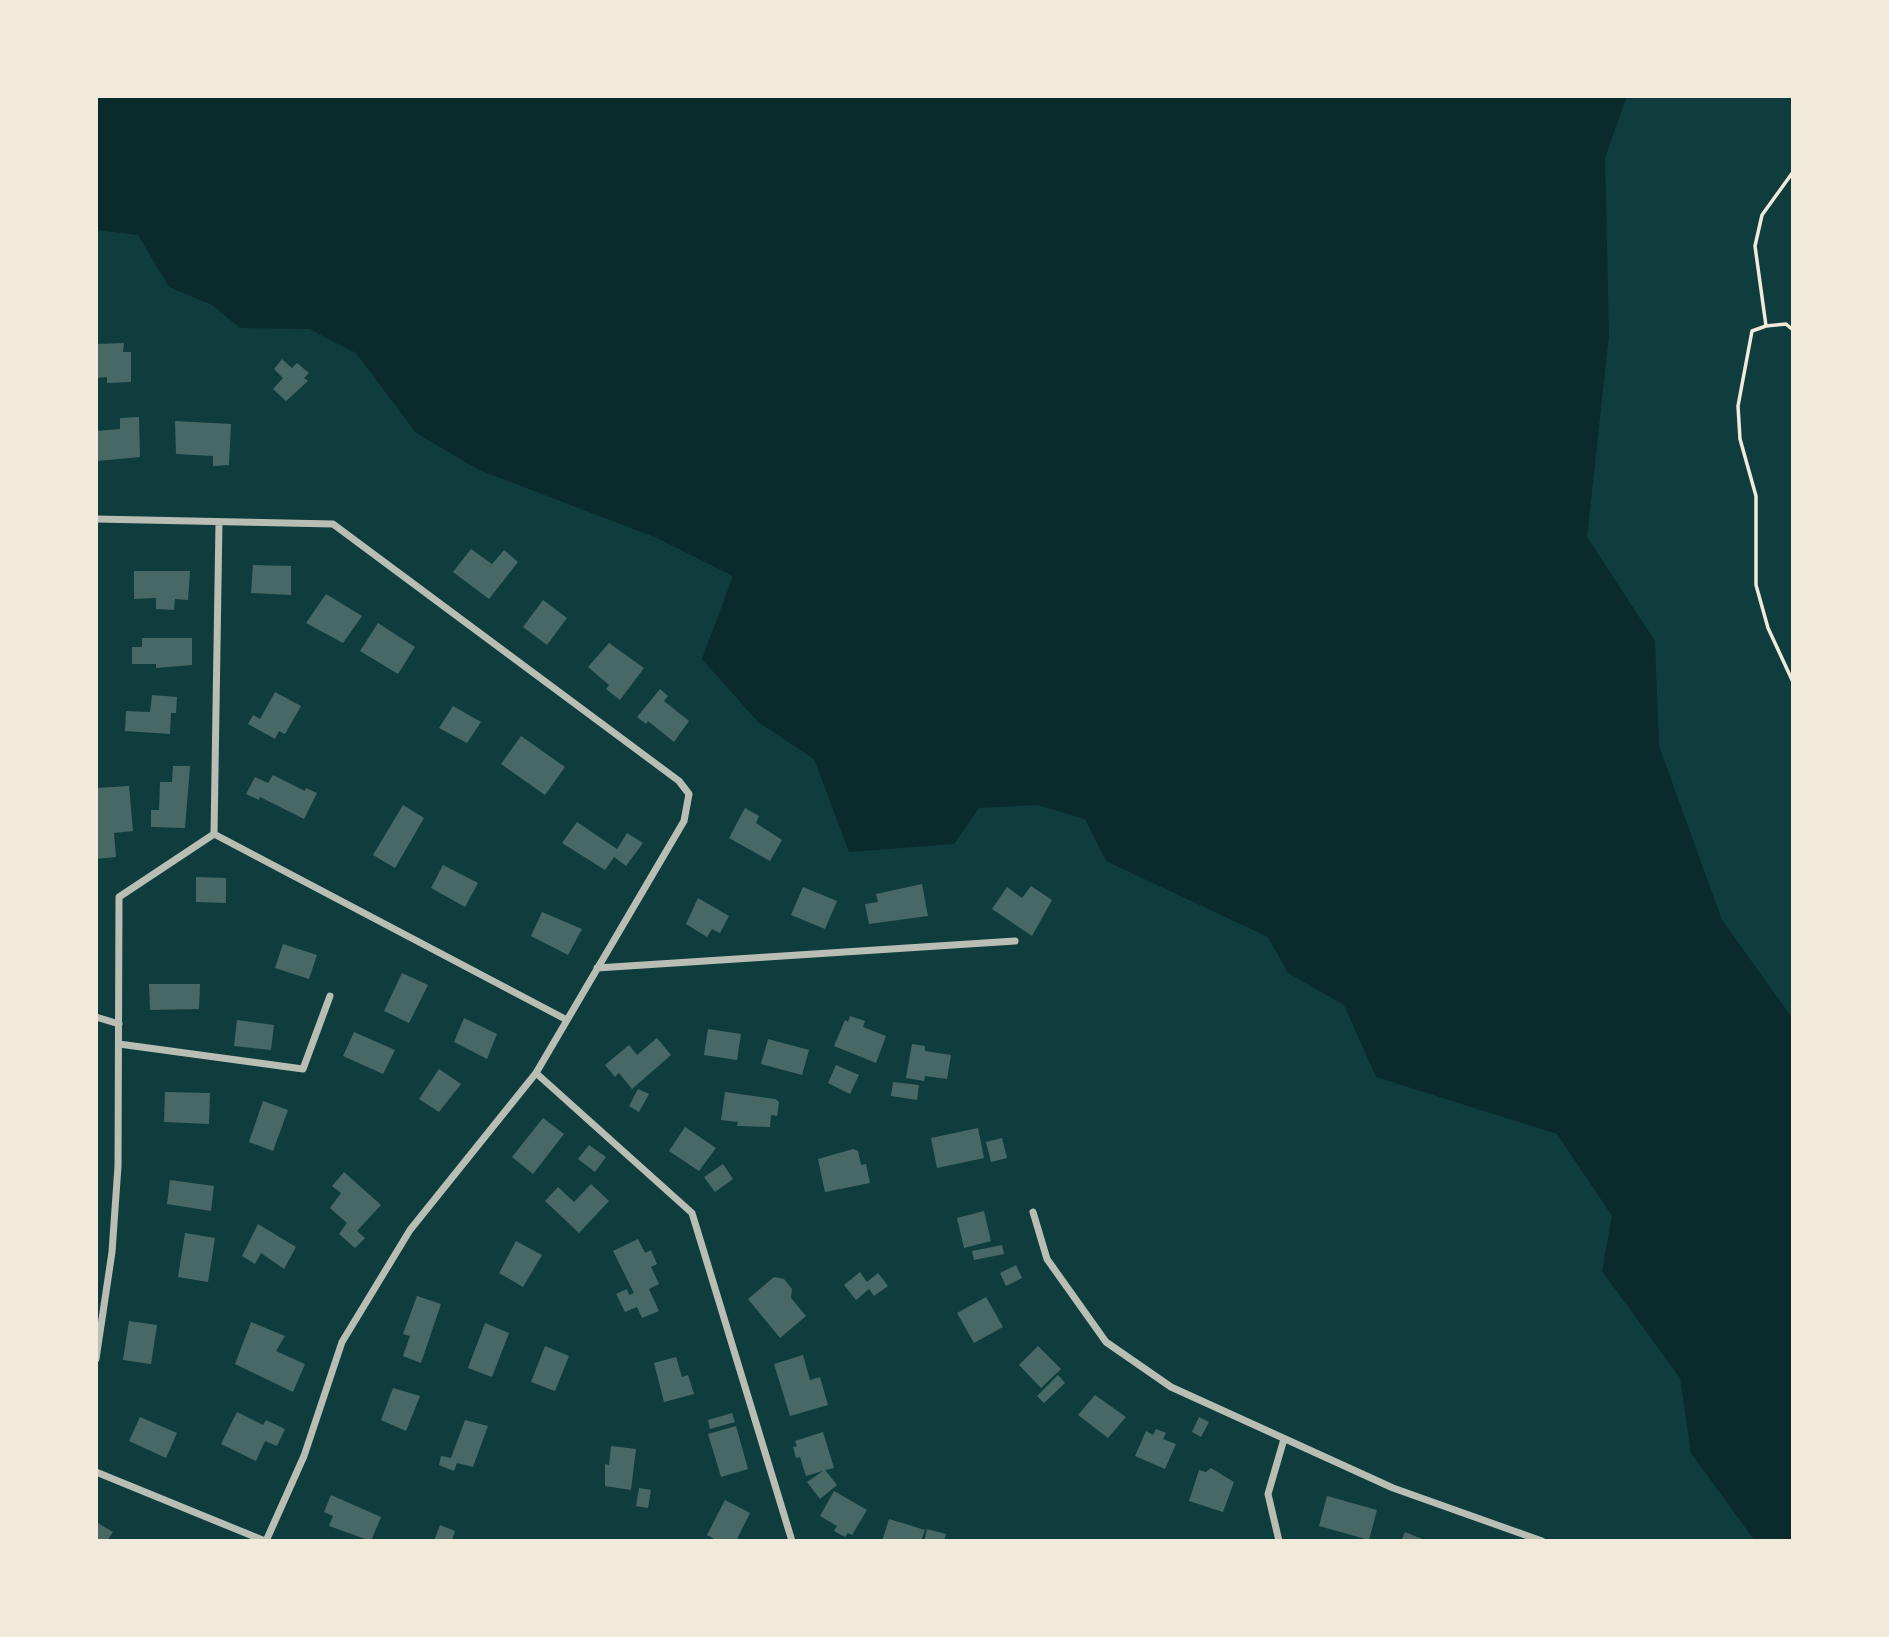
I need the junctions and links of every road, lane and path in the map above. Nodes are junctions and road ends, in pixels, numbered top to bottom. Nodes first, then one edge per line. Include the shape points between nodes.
1 (1793, 172) edge
2 (1766, 326) junction
3 (1793, 330) edge
4 (96, 519) edge
5 (219, 522) junction
6 (1793, 682) edge
7 (214, 834) junction
8 (1015, 941) dead end
9 (597, 968) junction
10 (330, 996) dead end
11 (96, 1017) edge
12 (567, 1020) junction
13 (119, 1024) junction
14 (119, 1044) junction
15 (536, 1073) junction
16 (1034, 1212) dead end
17 (96, 1359) edge
18 (1284, 1439) junction
19 (96, 1472) edge
20 (794, 1540) edge
21 (265, 1541) edge
22 (1279, 1541) edge
23 (1542, 1541) edge

1 - 2 path via 1762,215 1755,246
2 - 3 path via 1786,324
2 - 6 path via 1752,331 1738,406 1740,439 1756,496 1756,585 1768,628
4 - 5 street
5 - 7 street
5 - 9 street via 333,524 679,781 689,794 684,821
7 - 12 street
7 - 13 street via 119,897
8 - 9 street
9 - 12 street
10 - 14 street via 303,1069
11 - 13 street
12 - 15 street
13 - 14 street
14 - 17 street via 112,1252
15 - 20 street via 692,1213
15 - 21 street via 410,1230 342,1342 304,1455
16 - 18 street via 1047,1259 1106,1342 1171,1387
18 - 22 street via 1268,1494
18 - 23 street via 1393,1488
19 - 21 street

